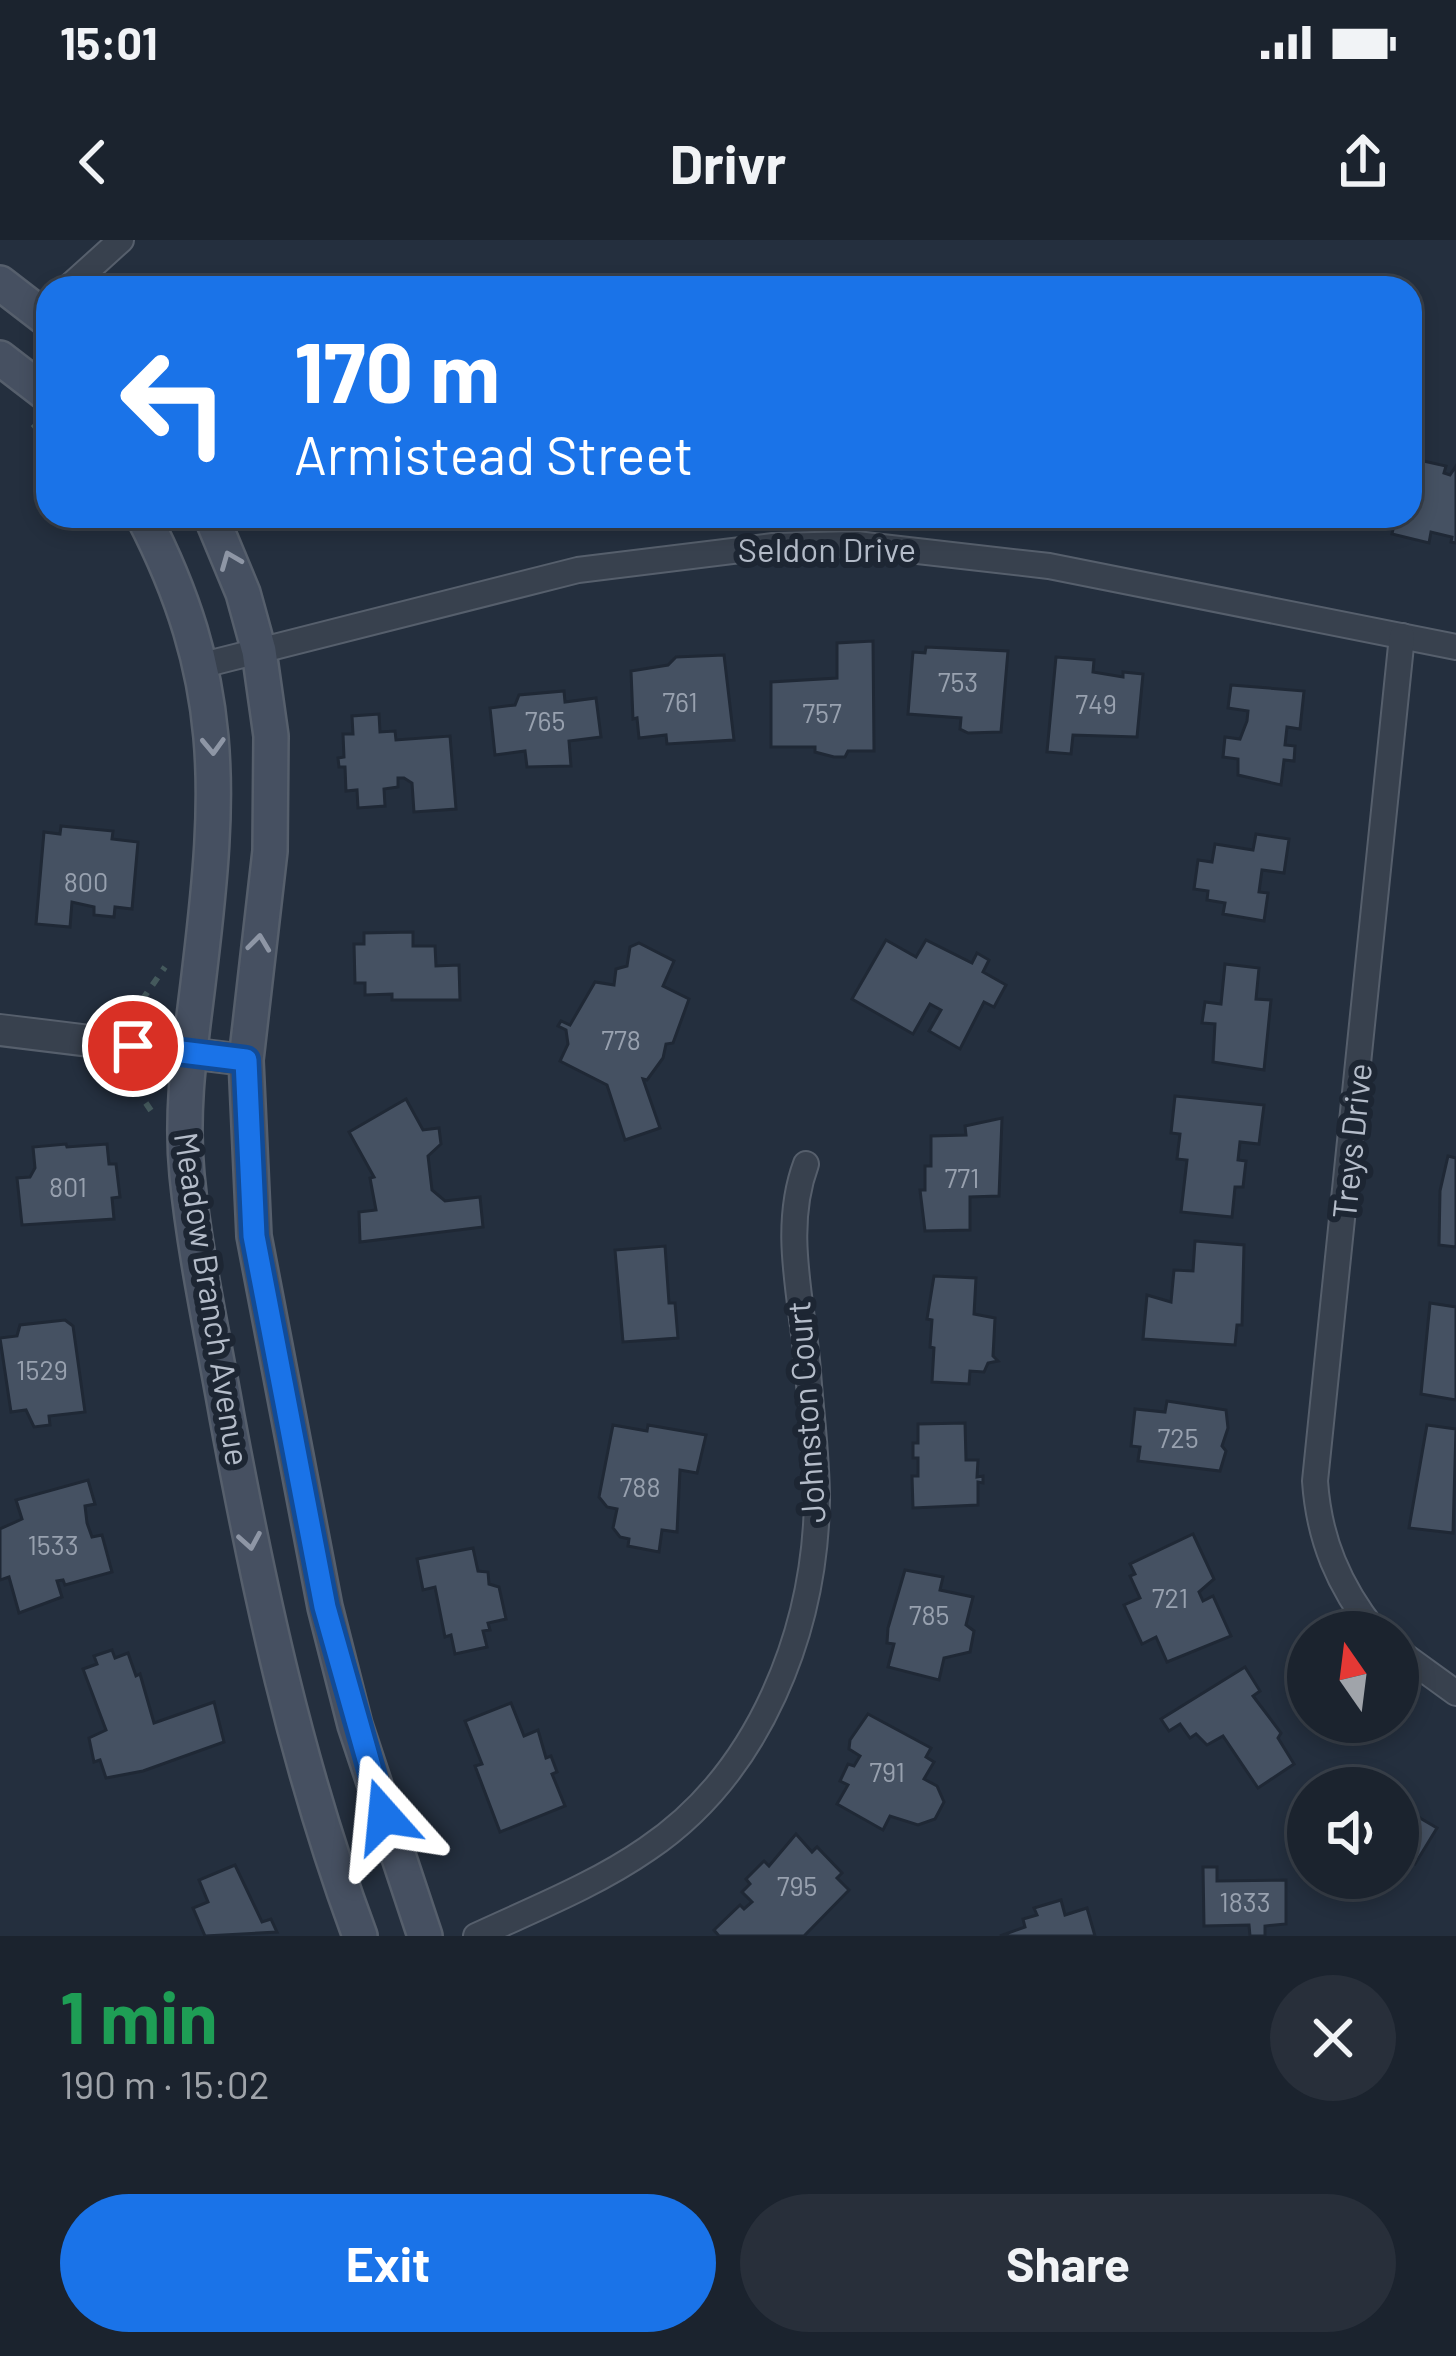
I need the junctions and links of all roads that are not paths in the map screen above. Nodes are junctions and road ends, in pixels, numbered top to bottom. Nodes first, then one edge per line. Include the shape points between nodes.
1 (121, 240) edge
2 (81, 276) edge
3 (0, 283) edge
4 (36, 307) edge
5 (0, 358) edge
6 (36, 386) edge
7 (149, 528) edge
8 (216, 528) edge
9 (1402, 635) junction
10 (1456, 647) edge
11 (259, 650) junction
12 (203, 665) junction
13 (0, 1030) edge
14 (187, 1052) junction
15 (246, 1060) junction
16 (806, 1164) dead end
17 (1361, 1611) edge
18 (1419, 1667) edge
19 (1456, 1694) edge
20 (360, 1936) edge
21 (425, 1936) edge
22 (476, 1936) edge

1 - 2 street
3 - 4 main road
5 - 6 main road
7 - 12 main road, Meadow Branch Avenue
11 -> 8 main road, Meadow Branch Avenue
9 - 10 street, Seldon Drive
9 - 11 street, Seldon Drive via 1048,566 856,544 578,570
9 - 17 street, Treys Drive via 1315,1481 1333,1567
11 - 12 street, Seldon Drive
15 -> 11 main road, Meadow Branch Avenue via 272,818 272,736
12 -> 14 main road, Meadow Branch Avenue via 214,793
13 - 14 street
14 - 15 street
14 -> 20 main road, Meadow Branch Avenue via 187,1174 258,1584 306,1772
15 - 21 main road, Meadow Branch Avenue via 254,1236 325,1607
16 - 22 street, Johnston Court via 792,1227 817,1496 790,1658 730,1768 682,1821 611,1872
18 - 19 street

